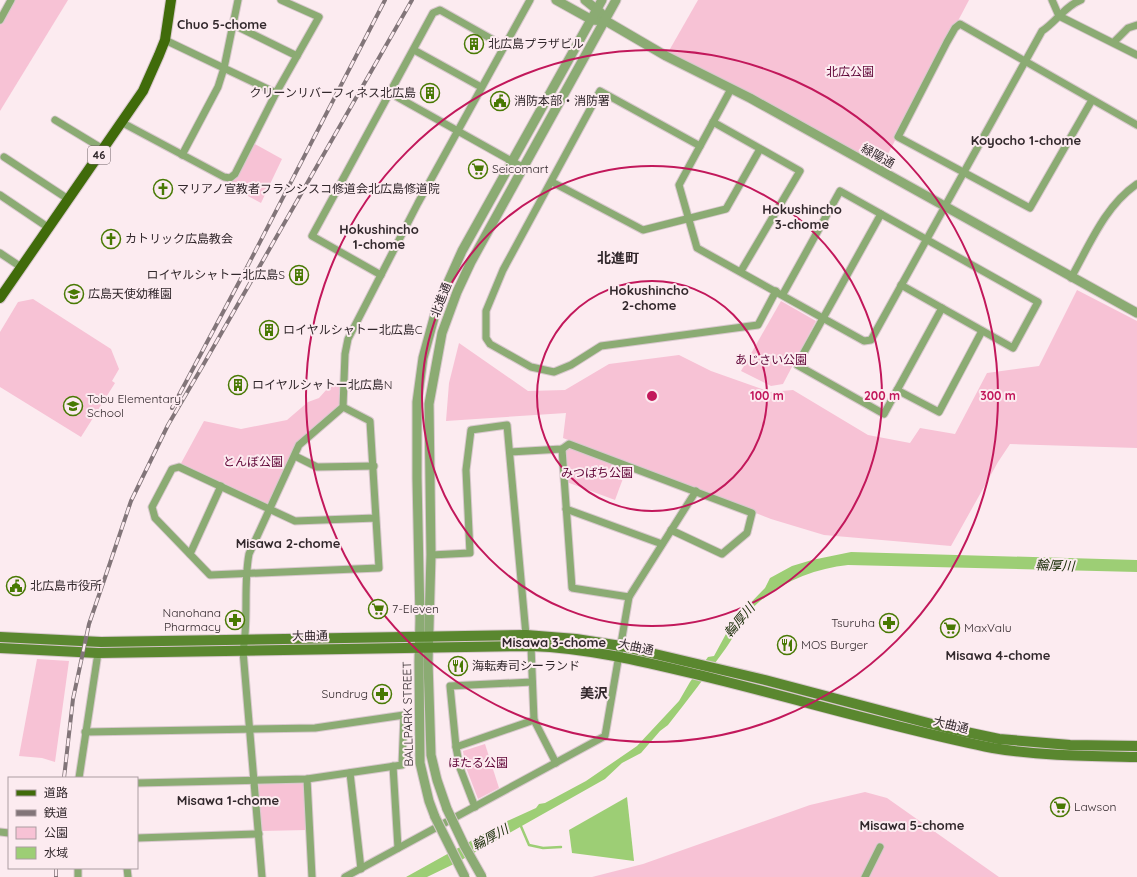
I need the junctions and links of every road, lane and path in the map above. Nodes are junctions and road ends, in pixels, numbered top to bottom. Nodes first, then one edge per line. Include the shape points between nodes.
1 (11, 0) edge
2 (171, 0) edge
3 (238, 0) edge
4 (281, 0) edge
5 (530, 0) edge
6 (556, 0) edge
7 (585, 0) edge
8 (602, 0) edge
9 (616, 0) edge
10 (1052, 0) edge
11 (1081, 0) edge
12 (598, 9) junction
13 (1059, 16) junction
14 (0, 20) edge
15 (592, 20) junction
16 (606, 21) junction
17 (232, 24) junction
18 (1137, 25) edge
19 (164, 40) junction
20 (1114, 42) junction
21 (504, 46) junction
22 (414, 50) junction
23 (1137, 55) edge
24 (296, 56) junction
25 (1025, 60) junction
26 (224, 68) junction
27 (481, 87) junction
28 (731, 89) junction
29 (276, 93) junction
30 (390, 93) junction
31 (1092, 100) junction
32 (55, 120) dead end
33 (121, 122) junction
34 (713, 122) junction
35 (1137, 125) edge
36 (458, 132) junction
37 (700, 146) junction
38 (103, 149) junction
39 (760, 149) junction
40 (182, 155) junction
41 (4, 157) dead end
42 (513, 162) junction
43 (524, 168) junction
44 (964, 172) junction
45 (552, 182) junction
46 (1137, 184) edge
47 (0, 195) edge
48 (68, 199) junction
49 (944, 206) junction
50 (882, 214) junction
51 (689, 219) junction
52 (49, 228) junction
53 (926, 239) junction
54 (0, 253) edge
55 (21, 267) junction
56 (741, 271) junction
57 (381, 275) junction
58 (1071, 278) junction
59 (901, 285) junction
60 (780, 293) junction
61 (0, 298) edge
62 (942, 308) junction
63 (1137, 313) edge
64 (825, 318) junction
65 (982, 331) junction
66 (897, 390) junction
67 (343, 407) junction
68 (562, 449) junction
69 (510, 452) junction
70 (295, 456) junction
71 (374, 466) junction
72 (221, 486) junction
73 (696, 490) junction
74 (271, 509) junction
75 (566, 509) junction
76 (376, 518) junction
77 (671, 530) junction
78 (662, 544) junction
79 (190, 554) junction
80 (431, 555) junction
81 (245, 573) junction
82 (628, 597) junction
83 (526, 635) junction
84 (424, 636) junction
85 (0, 637) edge
86 (245, 639) junction
87 (531, 646) junction
88 (621, 646) junction
89 (424, 647) junction
90 (0, 648) edge
91 (243, 651) junction
92 (98, 653) junction
93 (619, 656) junction
94 (726, 677) junction
95 (532, 682) junction
96 (534, 720) junction
97 (250, 730) junction
98 (85, 732) junction
99 (456, 746) junction
100 (1137, 746) edge
101 (1137, 757) edge
102 (556, 763) junction
103 (392, 766) junction
104 (350, 773) junction
105 (79, 777) edge
106 (307, 779) junction
107 (254, 780) junction
108 (138, 783) edge
109 (475, 807) junction
110 (258, 834) junction
111 (138, 838) edge
112 (880, 847) dead end
113 (398, 848) junction
114 (361, 869) junction
115 (262, 877) edge
116 (312, 877) edge
117 (346, 877) edge
118 (465, 877) edge
119 (482, 877) edge
120 (865, 877) edge

1 - 14 street
2 - 19 main road, 46
3 - 17 street
4 - 24 street via 318,17
5 - 21 street
6 - 15 street, 緑陽通
7 - 12 street, 緑陽通
8 - 12 street, 北進通
9 - 16 street, 北進通
10 - 13 street
11 - 13 street
12 - 15 street, 北進通
12 - 16 street, 緑陽通
13 - 20 street
13 - 25 street via 1052,25 1042,31
15 - 16 street, 緑陽通
15 - 42 street, 北進通
16 - 28 street, 緑陽通 via 666,56
16 - 43 street, 北進通
17 - 24 street
17 - 26 street
18 - 20 street via 1128,28
19 - 26 street
19 - 33 main road, 46 via 160,55 143,91
20 - 23 street
21 - 22 street via 440,10 433,13
21 - 27 street
22 - 27 street
22 - 30 street
24 - 29 street
25 - 31 street
25 - 44 street
25 - 44 street via 960,24 951,35 898,137
26 - 29 street
26 - 40 street via 218,87
27 - 36 street
28 - 34 street
28 - 49 street, 緑陽通
29 - 40 street via 235,174 230,178
30 - 36 street
30 - 57 street via 312,236
31 - 35 street
31 - 44 street via 1030,208
32 - 38 street
33 - 38 main road, 46
33 - 40 street
34 - 37 street
34 - 39 street
36 - 42 street
36 - 57 street
37 - 45 street via 600,91
37 - 51 street via 679,186
38 - 48 main road, 46
39 - 51 street via 726,209
39 - 56 street via 800,170
41 - 48 street
42 - 43 street
42 - 84 street, 北進通 via 446,284 423,358 417,402
43 - 80 street, 北進通 via 456,292 438,346 429,404
44 - 49 street
45 - 51 street via 643,230
45 - 60 street via 503,270 486,310 486,338 490,344 532,367 554,372 572,365 601,346 758,325
46 - 58 street via 1112,205
47 - 52 street
48 - 52 main road, 46
49 - 53 street
49 - 58 street, 緑陽通
50 - 53 street
50 - 60 street via 840,192
50 - 64 street
51 - 56 street via 697,248
52 - 55 main road, 46
53 - 59 street
53 - 65 street via 1038,302 1013,348
54 - 55 street
55 - 61 main road, 46
56 - 60 street
57 - 67 street via 348,339
58 - 63 street, 緑陽通
59 - 62 street
59 - 64 street via 871,340 864,341
60 - 64 street
62 - 65 street
62 - 66 street
64 - 66 street via 797,366 884,414
65 - 66 street via 939,412
67 - 70 street via 300,445
67 - 71 street via 370,421
68 - 69 street
68 - 73 street via 569,444
68 - 75 street
69 - 80 street via 507,425 471,430 466,470 470,553
69 - 83 street
70 - 71 street via 317,466
70 - 74 street
71 - 76 street
72 - 74 street
72 - 79 street
72 - 79 street via 179,467 172,469 152,508 155,518
73 - 77 street
73 - 77 street via 752,513 747,532 722,554
74 - 76 street via 294,521
74 - 81 street via 249,554
75 - 78 street
75 - 82 street via 572,588
76 - 81 street via 379,568
77 - 78 street
78 - 82 street
79 - 81 street via 210,575
80 - 84 street, 北進通
81 - 86 street
82 - 88 street
83 - 84 main road, 大曲通
83 - 87 street
83 - 88 main road, 大曲通
84 - 86 main road, 大曲通
84 - 89 street, BALLPARK STREET
85 - 86 main road, 大曲通 via 101,642
86 - 91 street
87 - 89 main road, 大曲通
87 - 93 main road, 大曲通 via 576,649
87 - 95 street
88 - 93 street
88 - 94 main road, 大曲通 via 678,659
89 - 91 main road, 大曲通
89 - 118 street, BALLPARK STREET, bridge via 420,763 435,817
89 - 119 street, BALLPARK STREET, bridge via 431,755 437,780 447,809
90 - 92 main road, 大曲通
91 - 92 main road, 大曲通
91 - 97 street
92 - 98 street
93 - 94 main road, 大曲通 via 673,669
93 - 102 street via 605,736
94 - 100 main road, 大曲通 via 999,739 1070,745
94 - 101 main road, 大曲通 via 993,748 1071,756
95 - 96 street
95 - 99 street via 450,686
96 - 99 street
96 - 102 street
97 - 98 street
97 - 103 street via 315,728 404,715 402,765
97 - 107 street
98 - 105 street
99 - 109 street via 460,768
102 - 109 street
103 - 104 street
103 - 113 street
104 - 106 street
104 - 114 street
106 - 107 street
106 - 116 street
107 - 108 street
107 - 110 street
109 - 113 street
110 - 111 street
110 - 115 street
112 - 120 street
113 - 114 street
114 - 117 street

